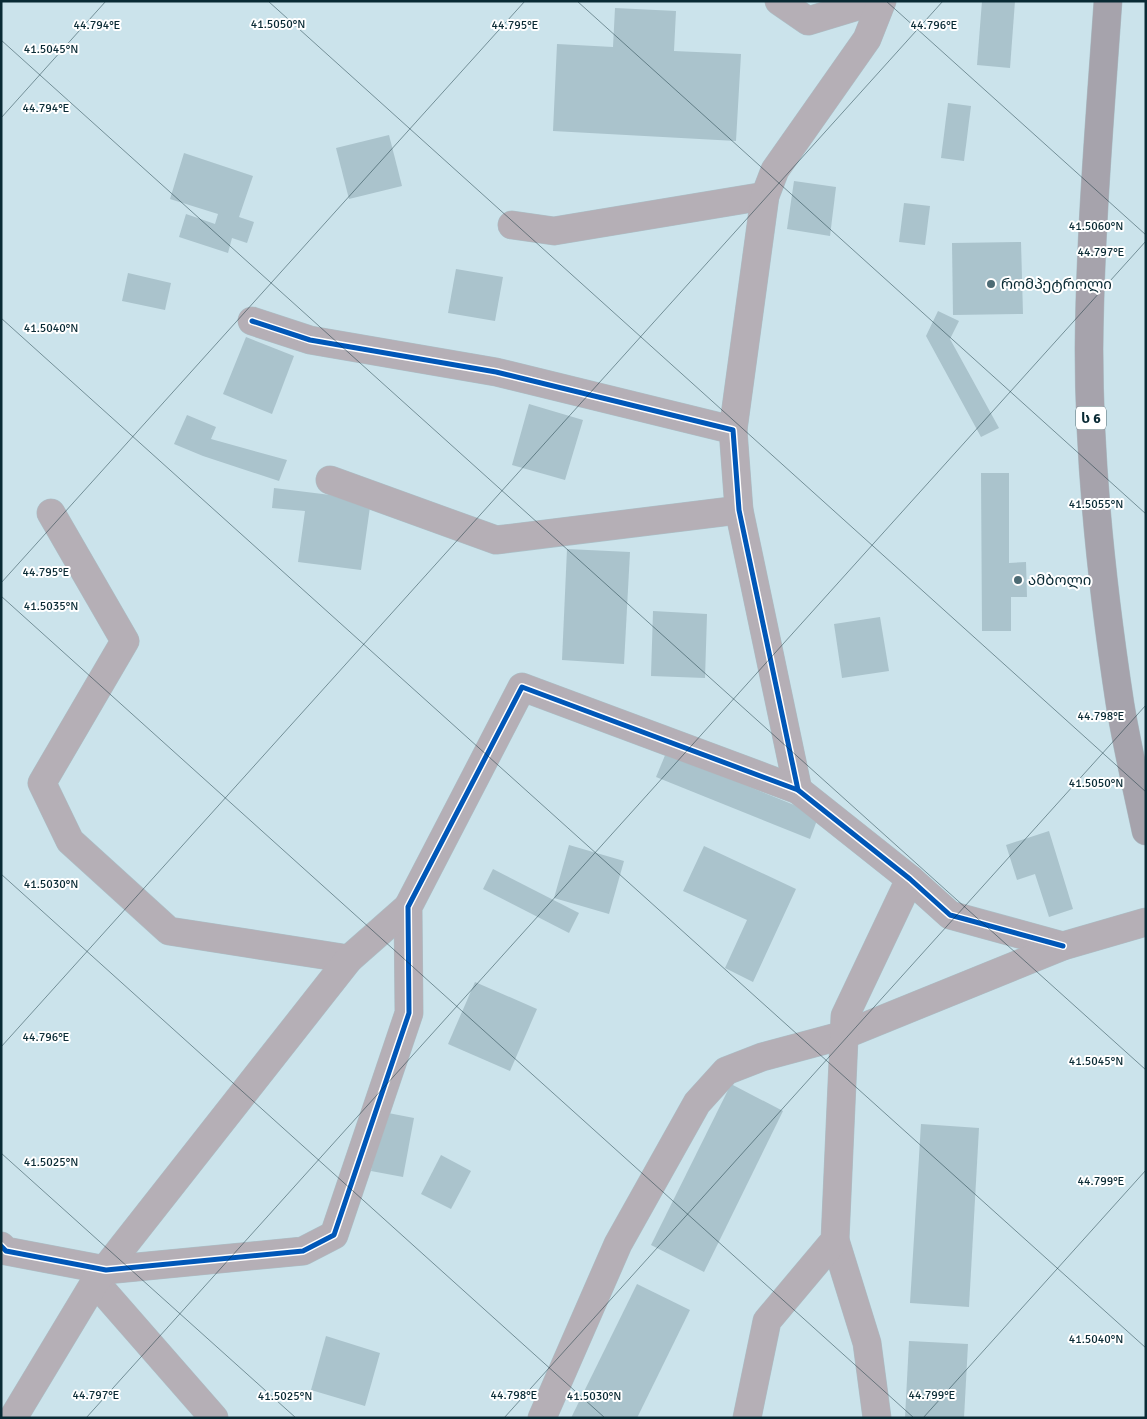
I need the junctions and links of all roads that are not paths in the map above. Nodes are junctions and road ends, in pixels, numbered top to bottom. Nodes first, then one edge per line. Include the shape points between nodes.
1 (779, 1) edge
2 (874, 1) edge
3 (882, 1) edge
4 (1108, 1) edge
5 (765, 196) junction
6 (512, 225) dead end
7 (252, 321) dead end
8 (733, 430) junction
9 (330, 480) dead end
10 (739, 510) junction
11 (51, 513) dead end
12 (798, 790) junction
13 (1146, 831) edge
14 (910, 879) junction
15 (408, 907) junction
16 (1146, 922) edge
17 (1063, 946) junction
18 (349, 959) junction
19 (844, 1035) junction
20 (835, 1240) junction
21 (1, 1246) edge
22 (101, 1276) junction
23 (13, 1418) edge
24 (214, 1418) edge
25 (542, 1418) edge
26 (747, 1418) edge
27 (876, 1418) edge

1 - 2 street via 808,21
3 - 5 street via 867,39 774,170
4 - 13 highway, ს 6 via 1092,226 1089,350 1092,442 1101,554 1120,705
5 - 6 street via 554,231
5 - 8 street
7 - 8 street via 310,340 496,372
8 - 10 street
9 - 10 street via 496,540
10 - 12 street
11 - 18 street via 125,640 42,783 70,841 169,931
12 - 14 street
12 - 15 street via 522,687
14 - 17 street via 950,915
14 - 19 street via 845,1016
15 - 18 street
15 - 22 street via 409,1013 334,1235 303,1252
16 - 17 street
17 - 19 street
18 - 22 street
19 - 20 street
19 - 25 street via 762,1057 726,1071 697,1103 618,1244
20 - 26 street via 766,1321
20 - 27 street via 867,1343
21 - 22 street via 6,1251
22 - 23 street
22 - 24 street

